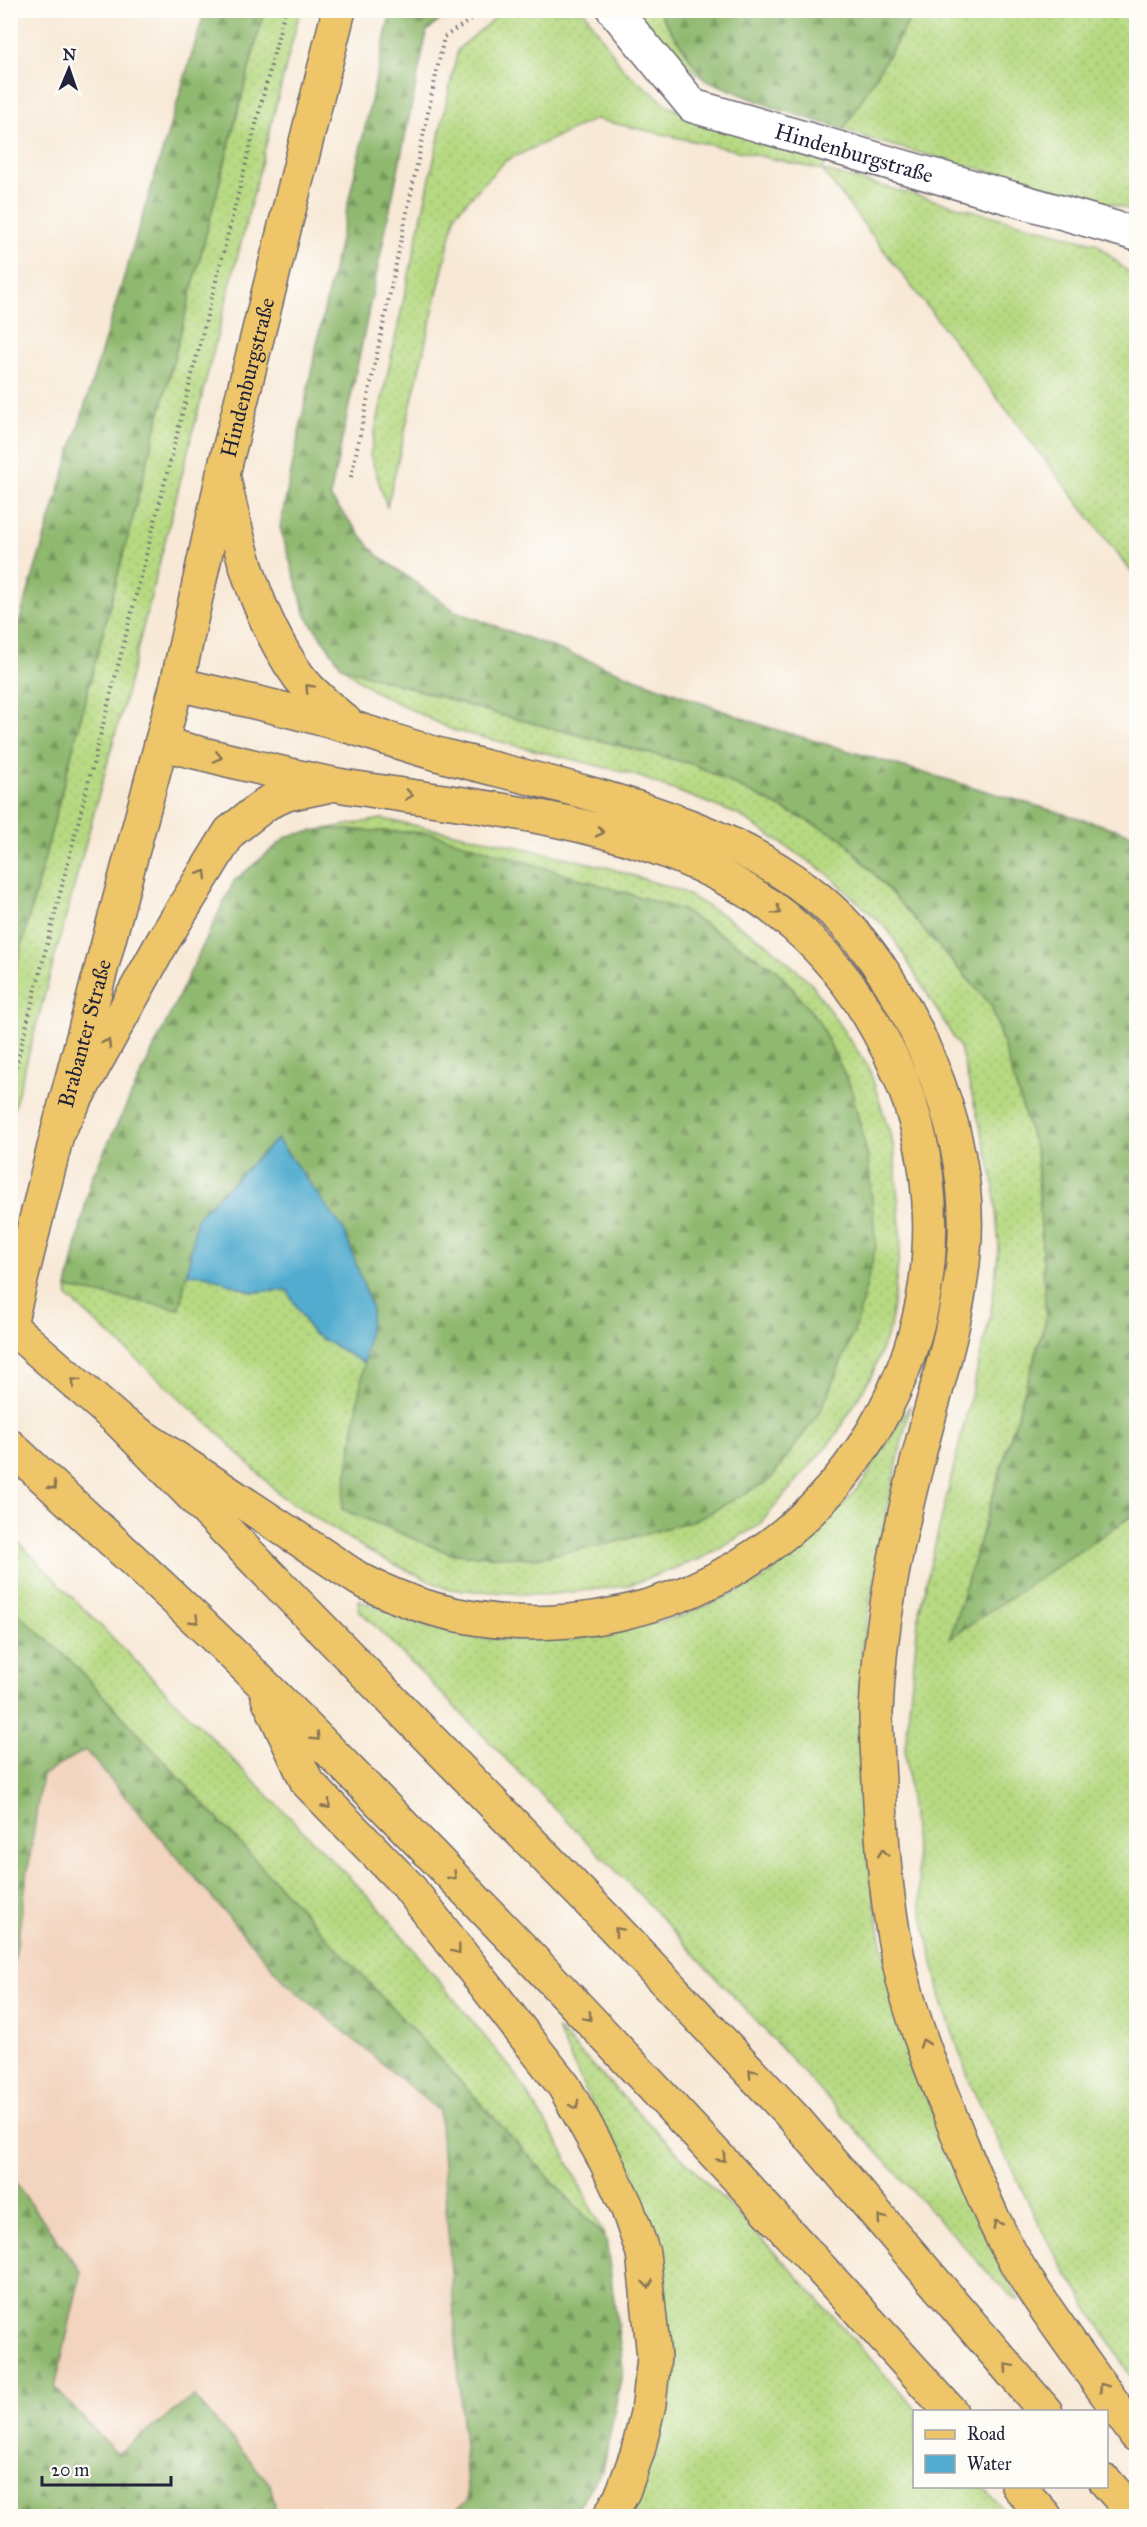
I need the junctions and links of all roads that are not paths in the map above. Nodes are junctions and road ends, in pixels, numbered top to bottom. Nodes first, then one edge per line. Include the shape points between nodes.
1 (339, 10) edge
2 (614, 10) edge
3 (1137, 234) edge
4 (223, 474) junction
5 (177, 684) junction
6 (352, 728) junction
7 (160, 744) junction
8 (336, 784) junction
9 (58, 1131) junction
10 (10, 1325) edge
11 (118, 1420) junction
12 (10, 1446) edge
13 (260, 1680) junction
14 (949, 2410) edge
15 (1044, 2410) edge
16 (1137, 2435) edge
17 (1108, 2483) edge
18 (1019, 2488) edge
19 (1137, 2516) edge
20 (610, 2517) edge
21 (1045, 2517) edge

1 - 4 main road, Hindenburgstraße
2 - 3 street, Hindenburgstraße via 693,106
4 - 5 main road, Hindenburgstraße
6 -> 4 main road via 300,678 274,638 237,540
5 - 6 main road
5 - 7 main road, Hindenburgstraße
16 -> 6 main road via 1025,2278 983,2198 903,1982 892,1922 883,1857 876,1713 890,1584 952,1333 965,1249 966,1209 953,1124 921,1039 876,961 849,927 818,898 745,852 663,815 401,745
7 -> 8 main road
7 - 9 main road, Brabanter Straße
9 -> 8 main road via 163,941 230,832 267,803 287,794
8 -> 11 main road via 533,817 655,848 732,881 794,924 822,951 865,1008 889,1050 907,1091 920,1138 932,1218 931,1251 925,1297 901,1377 884,1412 836,1484 805,1518 769,1548 697,1590 651,1607 599,1618 539,1624 455,1616 386,1594
9 - 10 main road, Brabanter Straße
11 -> 10 main road
15 -> 11 main road via 787,2110 611,1924
12 -> 13 main road
13 -> 14 main road via 489,1912 739,2176
13 -> 20 main road via 307,1782 408,1886 564,2086 627,2207 643,2253 654,2356 649,2404 638,2451
17 - 19 main road
18 - 21 main road

